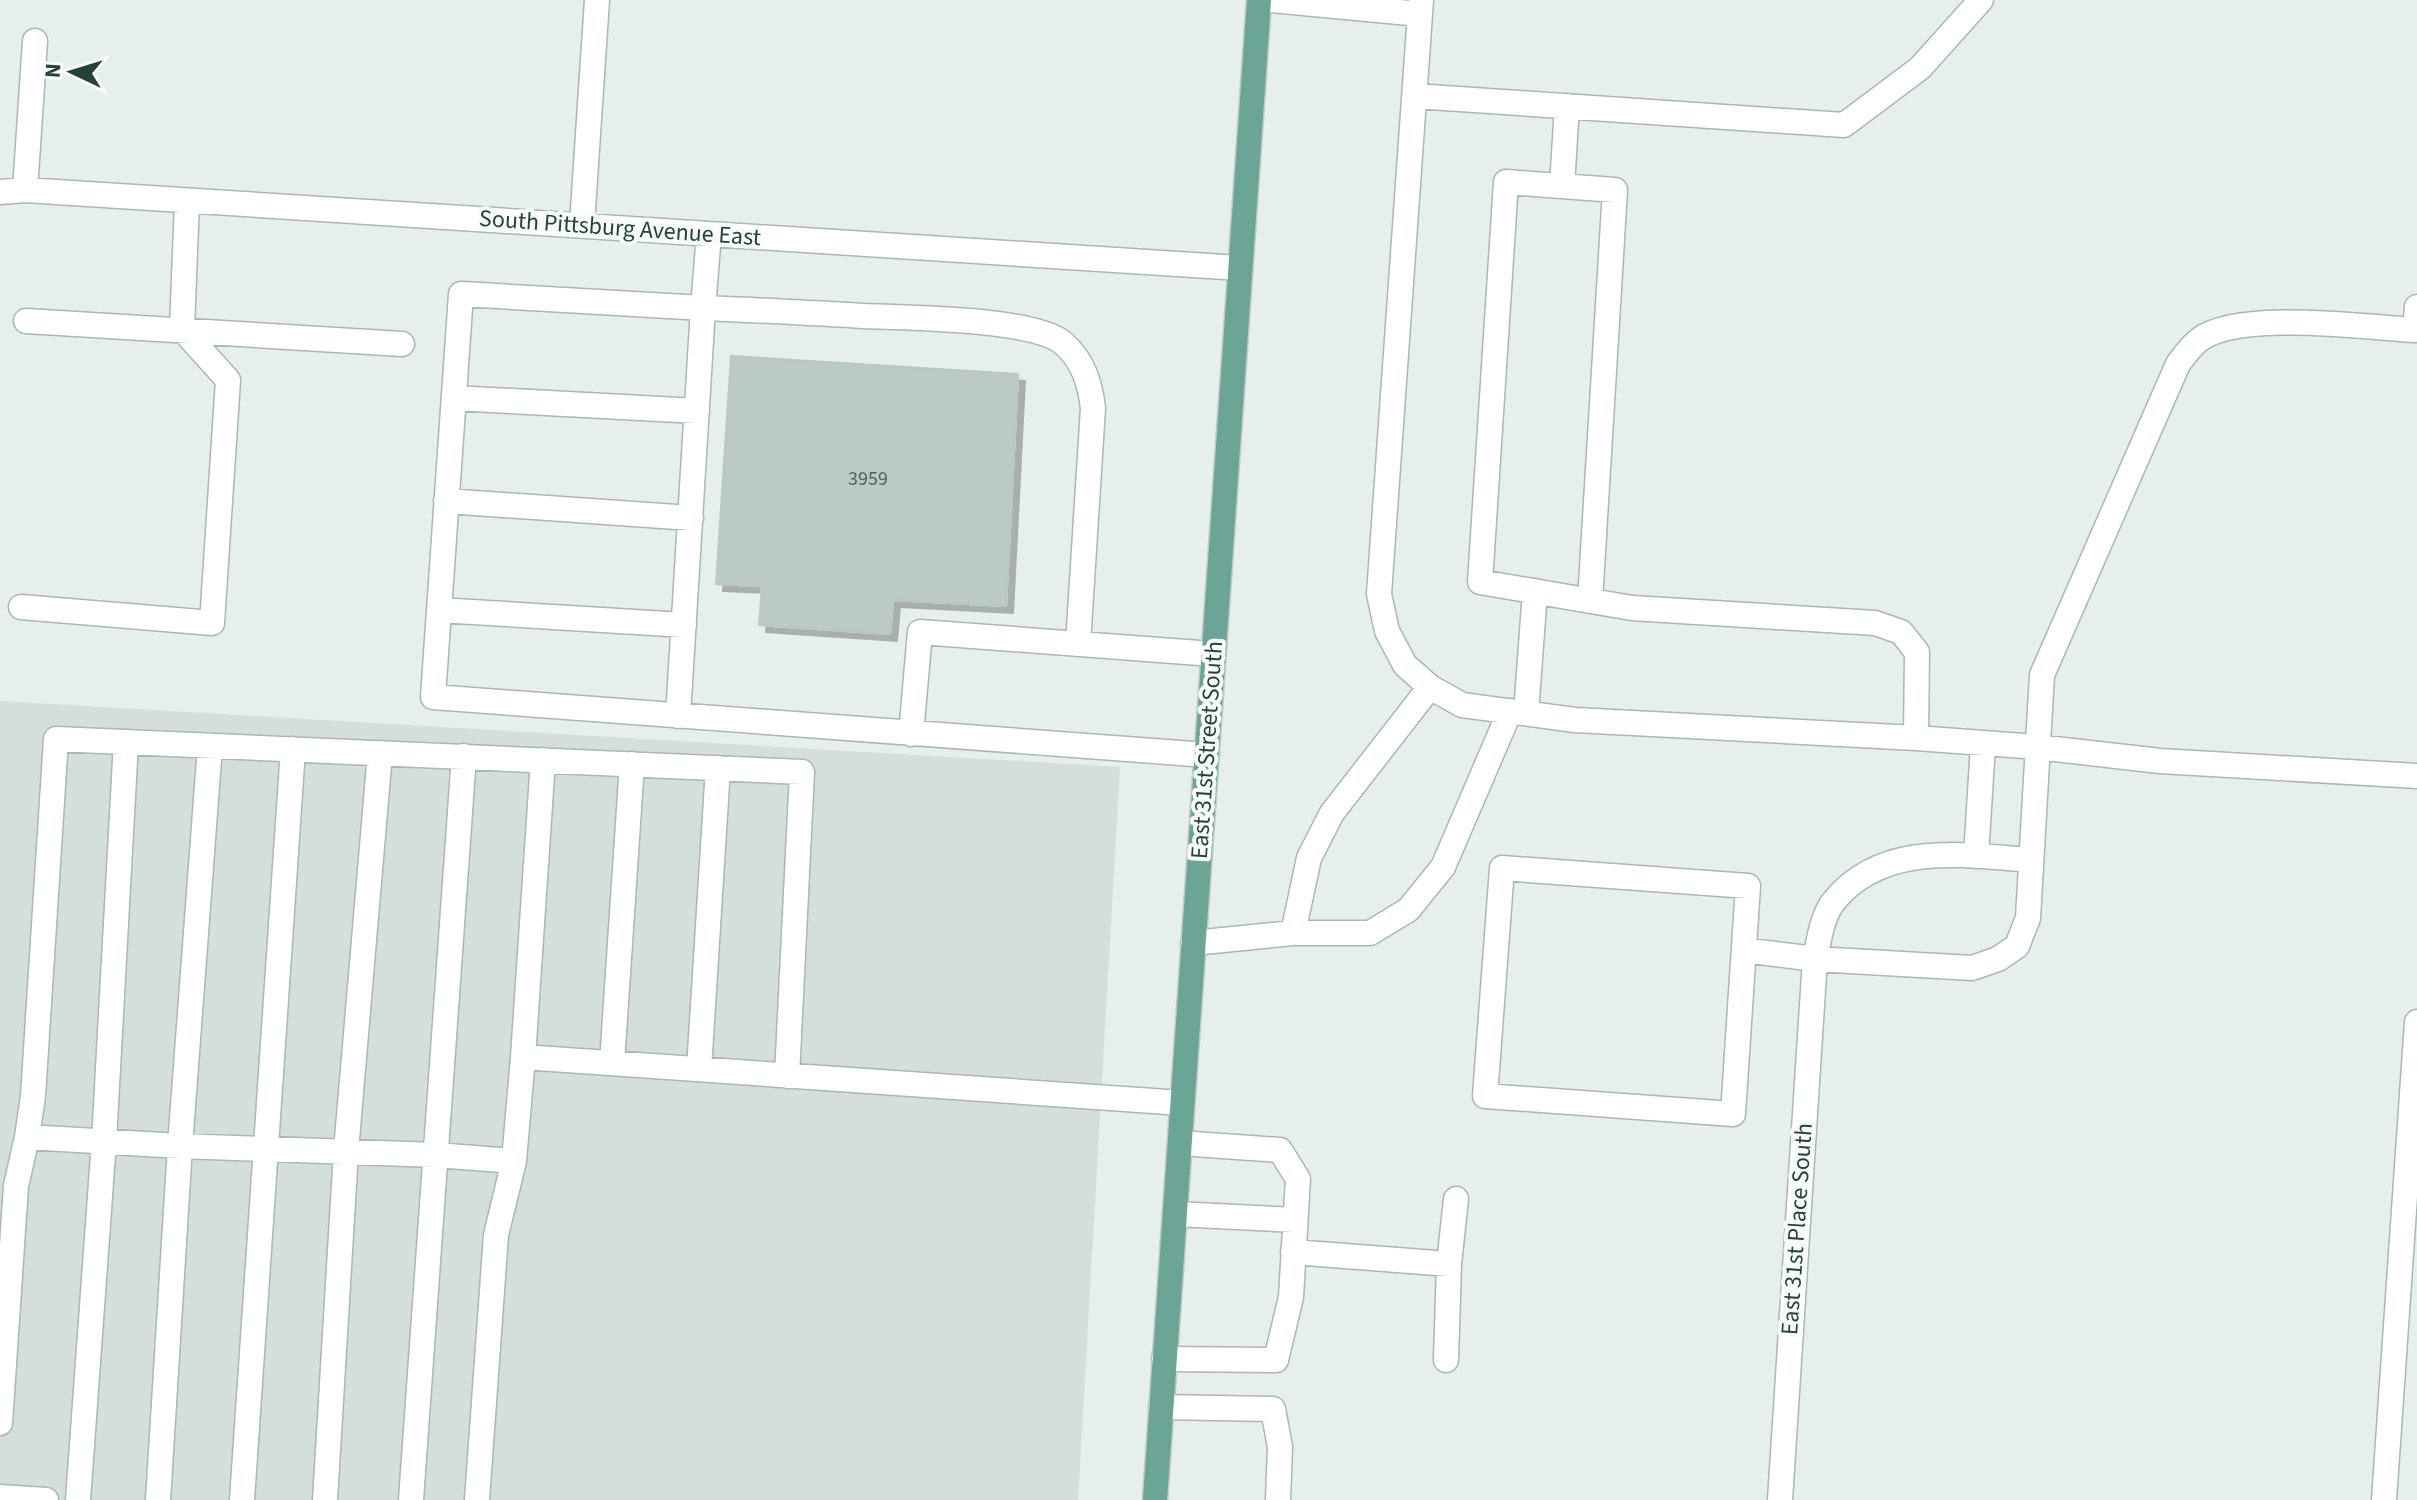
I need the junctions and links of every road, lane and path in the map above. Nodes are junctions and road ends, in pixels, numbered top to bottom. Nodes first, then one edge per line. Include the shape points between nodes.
1 (597, 0) edge
2 (1259, 0) edge
3 (1270, 0) edge
4 (1981, 0) edge
5 (1421, 7) edge
6 (35, 41) dead end
7 (1415, 96) junction
8 (1567, 106) junction
9 (1562, 186) junction
10 (25, 190) junction
11 (0, 192) edge
12 (187, 201) junction
13 (582, 224) junction
14 (709, 234) junction
15 (1240, 268) junction
16 (2417, 307) edge
17 (703, 308) junction
18 (26, 321) dead end
19 (182, 329) junction
20 (402, 344) dead end
21 (454, 398) junction
22 (697, 411) junction
23 (446, 501) junction
24 (691, 518) junction
25 (1535, 591) junction
26 (1590, 601) junction
27 (21, 607) dead end
28 (439, 610) junction
29 (684, 625) junction
30 (1078, 644) junction
31 (1213, 654) junction
32 (1430, 687) junction
33 (1518, 712) junction
34 (678, 716) junction
35 (911, 734) junction
36 (1916, 738) junction
37 (126, 742) junction
38 (1983, 745) junction
39 (210, 746) junction
40 (2037, 747) junction
41 (293, 749) junction
42 (380, 753) junction
43 (1207, 755) junction
44 (464, 756) junction
45 (543, 760) junction
46 (632, 764) junction
47 (718, 768) junction
48 (2417, 776) edge
49 (1976, 856) junction
50 (2031, 860) junction
51 (1293, 933) junction
52 (1193, 943) junction
53 (1744, 950) junction
54 (1815, 959) junction
55 (2417, 1022) edge
56 (523, 1057) junction
57 (612, 1063) junction
58 (699, 1069) junction
59 (787, 1076) junction
60 (1182, 1103) junction
61 (2414, 1136) edge
62 (27, 1137) junction
63 (104, 1141) junction
64 (1180, 1143) junction
65 (180, 1146) junction
66 (268, 1148) junction
67 (346, 1151) junction
68 (436, 1155) junction
69 (514, 1161) junction
70 (8, 1183) edge
71 (1456, 1199) dead end
72 (1175, 1214) junction
73 (1295, 1220) junction
74 (1293, 1252) junction
75 (1449, 1264) junction
76 (1164, 1359) junction
77 (1446, 1360) dead end
78 (1161, 1407) junction
79 (0, 1423) edge
80 (0, 1497) edge
81 (46, 1500) edge
82 (78, 1500) edge
83 (158, 1500) edge
84 (242, 1500) edge
85 (325, 1500) edge
86 (411, 1500) edge
87 (477, 1500) edge
88 (1155, 1500) edge
89 (1162, 1500) edge
90 (1278, 1500) edge
91 (1780, 1500) edge
92 (2384, 1500) edge

1 - 13 street
2 - 15 main road, East 31st Street South
3 - 5 street
4 - 8 street via 1920,68 1844,125
5 - 7 street
6 - 10 street
7 - 8 street
7 - 32 street via 1379,594 1387,631 1405,665
8 - 9 street
9 - 25 street via 1506,182 1480,582
9 - 26 street via 1615,190
10 - 11 street, South Pittsburg Avenue East
10 - 12 street, South Pittsburg Avenue East
12 - 13 street, South Pittsburg Avenue East
12 - 19 street
13 - 14 street, South Pittsburg Avenue East
14 - 15 street, South Pittsburg Avenue East
14 - 17 street
15 - 31 main road, East 31st Street South
16 - 40 street via 2415,330 2264,322 2230,326 2199,340 2188,352 2178,364 2042,675
17 - 21 street via 461,294
17 - 22 street
17 - 30 street via 992,324 1048,334 1063,343 1090,383 1093,408
18 - 19 street
19 - 20 street
19 - 27 street via 228,380 212,623
21 - 22 street
21 - 23 street
22 - 24 street
23 - 24 street
23 - 28 street
24 - 29 street
25 - 26 street
25 - 33 street
26 - 36 street via 1875,623 1901,632 1917,652
28 - 29 street
28 - 34 street via 433,697
29 - 34 street
30 - 31 street
30 - 35 street via 920,632
31 - 43 main road, East 31st Street South
32 - 33 street via 1462,705
32 - 51 street via 1332,813 1309,858
33 - 36 street via 1575,720
33 - 51 street via 1443,867 1408,910 1370,933
34 - 35 street
35 - 43 street
36 - 38 street
37 - 39 street
37 - 62 street via 56,739
37 - 63 street
38 - 40 street
38 - 49 street
39 - 41 street
39 - 65 street
40 - 48 street via 2160,761
40 - 50 street
41 - 42 street
41 - 66 street
42 - 44 street
42 - 67 street
43 - 52 main road, East 31st Street South
44 - 45 street
44 - 68 street
45 - 46 street
45 - 56 street
46 - 47 street
46 - 57 street
47 - 58 street
47 - 59 street via 802,772
49 - 50 street, East 31st Place South
49 - 54 street, East 31st Place South via 1935,853 1901,858 1858,879 1833,902
50 - 54 street via 2028,918 2017,946 1998,959 1972,968
51 - 52 street
52 - 60 main road, East 31st Street South
53 - 53 street via 1733,1114 1485,1096 1502,868 1748,886
53 - 54 street
54 - 91 street, East 31st Place South
55 - 61 street
56 - 57 street
56 - 69 street
57 - 58 street
58 - 59 street
59 - 60 street
60 - 64 main road, East 31st Street South
61 - 92 street
62 - 63 street
62 - 70 street
63 - 65 street
63 - 82 street
64 - 72 main road, East 31st Street South
64 - 73 street via 1280,1150 1298,1179
65 - 66 street
65 - 83 street
66 - 67 street
66 - 84 street
67 - 68 street
67 - 85 street
68 - 69 street
68 - 86 street
69 - 87 street via 496,1235
70 - 79 street
71 - 75 street
72 - 73 street
72 - 76 main road, East 31st Street South
73 - 74 street
74 - 75 street
74 - 76 street via 1291,1297 1276,1360
75 - 77 street
76 - 78 main road, East 31st Street South
78 - 88 main road, East 31st Street South
78 - 90 street via 1273,1409 1280,1447
80 - 81 street
88 - 89 street

